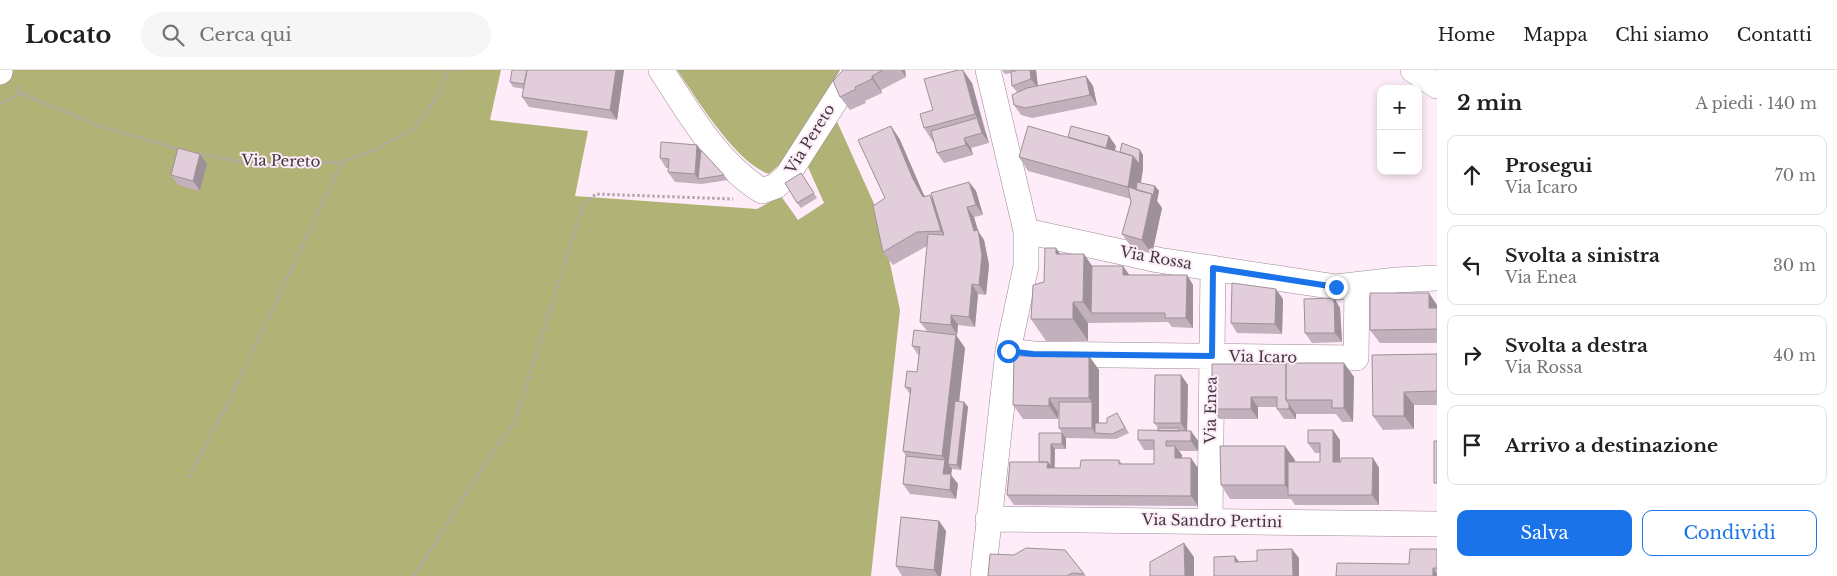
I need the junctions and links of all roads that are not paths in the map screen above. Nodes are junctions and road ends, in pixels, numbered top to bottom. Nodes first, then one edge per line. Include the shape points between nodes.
1 (660, 70) edge
2 (855, 70) edge
3 (988, 70) edge
4 (1413, 70) edge
5 (1437, 86) edge
6 (1026, 231) junction
7 (1213, 268) junction
8 (1437, 278) edge
9 (1357, 286) junction
10 (1008, 351) junction
11 (1212, 356) junction
12 (988, 519) junction
13 (1210, 521) junction
14 (1437, 524) edge
15 (983, 576) edge

1 - 2 street, Via Pereto via 708,140 749,183 762,191 776,186 788,176
3 - 6 street
4 - 5 street
6 - 7 street, Via Rossa via 1158,260
6 - 10 street via 1026,266
7 - 9 street, Via Rossa via 1336,287
7 - 11 street, Via Enea
8 - 9 street, Via Rossa
9 - 11 street, Via Icaro via 1356,358
10 - 11 street, Via Icaro
10 - 12 street
11 - 13 street, Via Enea
12 - 13 street, Via Sandro Pertini
12 - 15 street
13 - 14 street, Via Sandro Pertini

